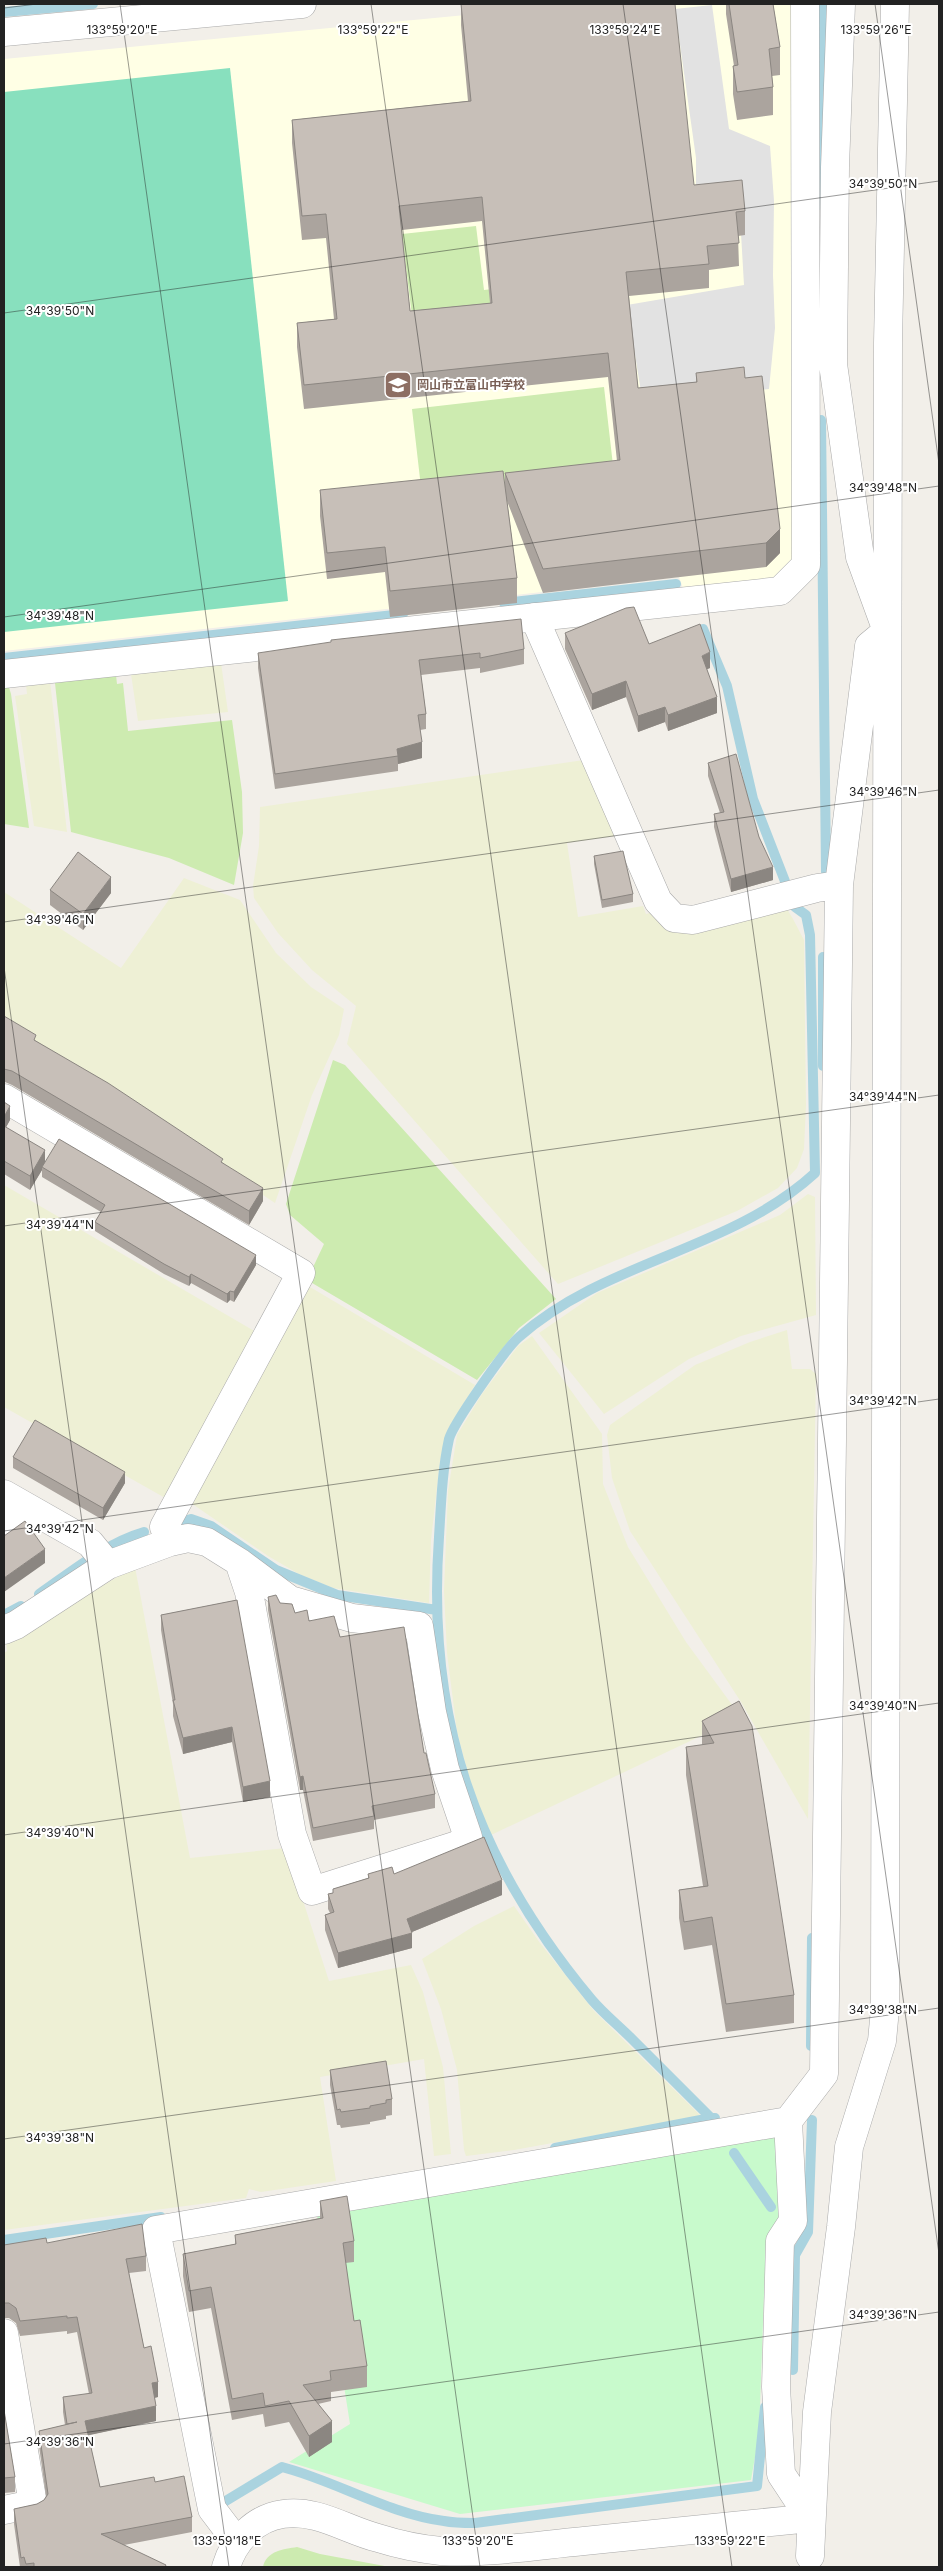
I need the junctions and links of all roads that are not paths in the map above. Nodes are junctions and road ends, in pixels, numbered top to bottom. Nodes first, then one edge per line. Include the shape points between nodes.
1 (302, 4) edge
2 (805, 4) edge
3 (841, 4) edge
4 (895, 4) edge
5 (4, 32) edge
6 (804, 364) junction
7 (833, 364) junction
8 (534, 617) junction
9 (887, 631) junction
10 (4, 674) edge
11 (839, 885) junction
12 (4, 1098) edge
13 (4, 1494) edge
14 (32, 1510) junction
15 (4, 1527) edge
16 (170, 1542) junction
17 (102, 1558) junction
18 (239, 1562) junction
19 (4, 1630) edge
20 (788, 2121) junction
21 (4, 2333) edge
22 (4, 2510) edge
23 (810, 2518) junction
24 (237, 2542) junction
25 (810, 2556) dead end
26 (226, 2567) edge

1 - 5 street
2 - 6 street
3 - 7 street
4 - 9 street via 888,343
6 - 7 street
6 - 8 street via 806,566 780,591
7 - 9 street via 860,557
8 - 10 street
8 - 11 street via 658,901 674,918 693,920
9 - 11 street via 869,646
9 - 23 street via 885,2009 882,2041 849,2147 816,2412
11 - 20 street via 824,2074
12 - 16 street via 301,1273 164,1527
13 - 14 street
14 - 15 street
14 - 17 street via 90,1543
16 - 17 street
16 - 18 street via 188,1538 207,1542
17 - 19 street via 16,1625
18 - 18 street via 290,1600 352,1618 419,1626 432,1712 468,1837 457,1845 312,1891 292,1834 248,1592
20 - 23 street via 793,2221 780,2241 776,2387 781,2474
20 - 24 street via 156,2230 212,2509
21 - 22 street via 33,2504
23 - 24 street via 547,2544 440,2551 377,2538 324,2518 284,2514 257,2524
23 - 25 street
24 - 26 street

